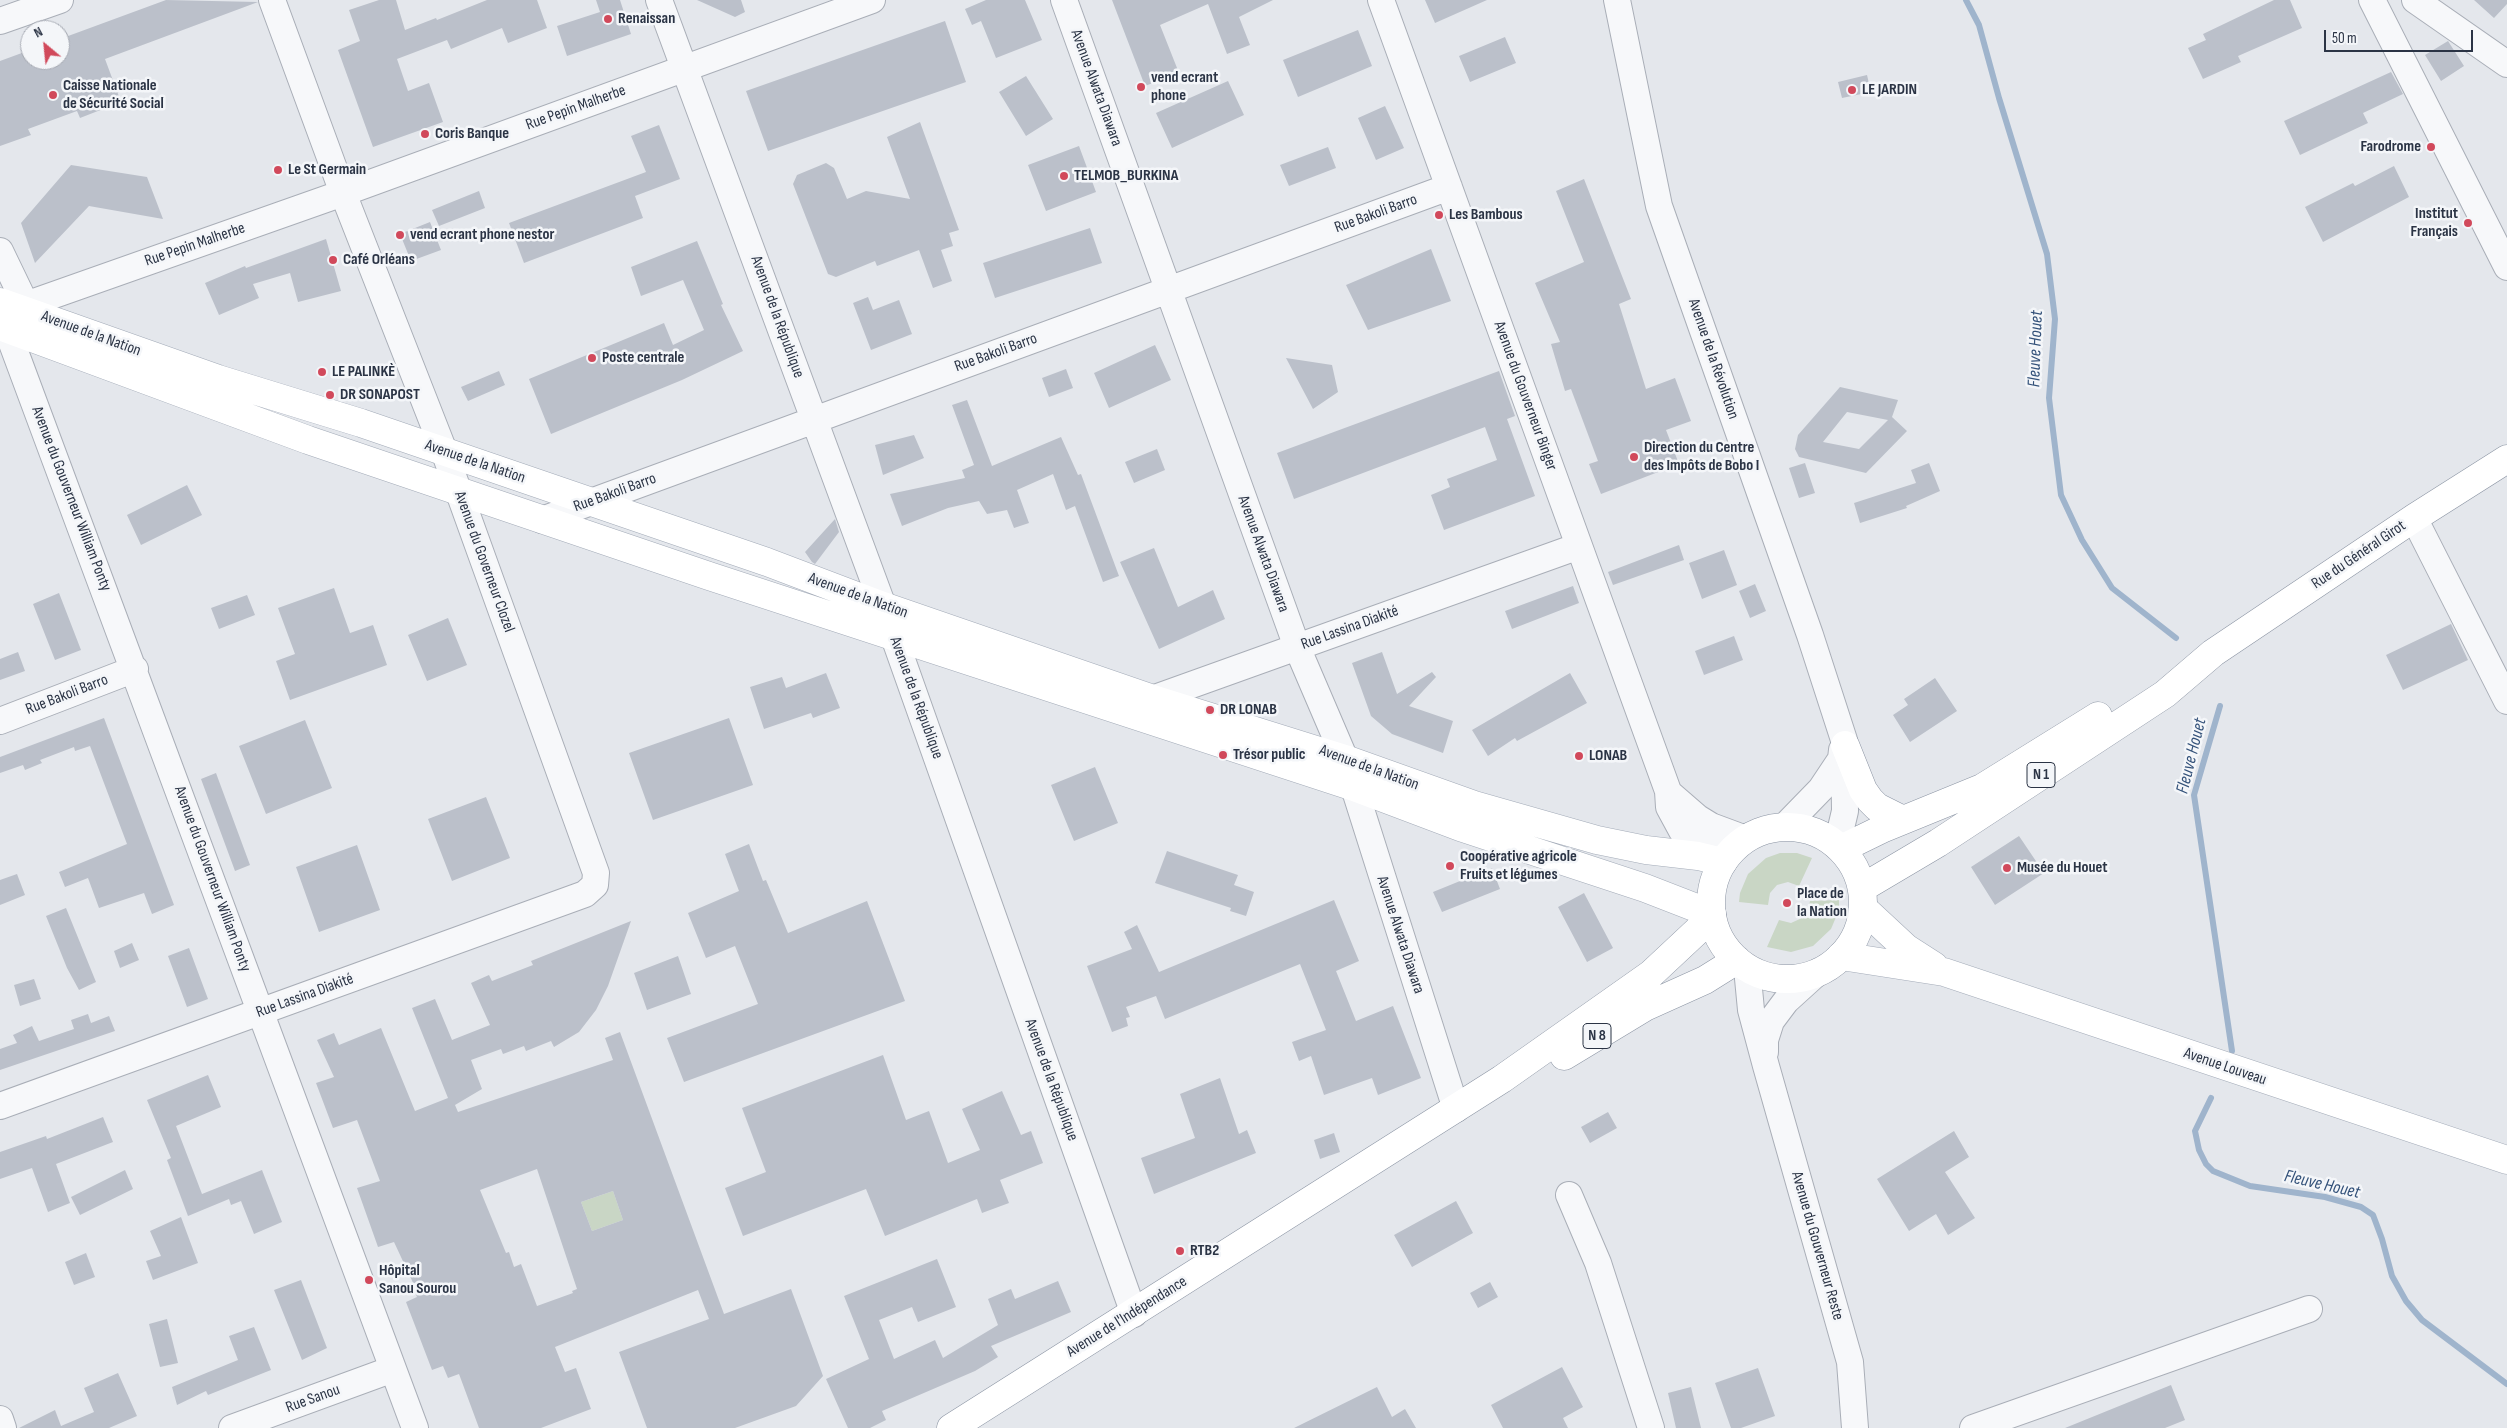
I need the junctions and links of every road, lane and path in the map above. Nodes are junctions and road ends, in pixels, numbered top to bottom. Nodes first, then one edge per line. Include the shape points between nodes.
1 (60, 0) edge
2 (272, 0) edge
3 (659, 0) edge
4 (872, 0) edge
5 (1064, 0) edge
6 (1381, 0) edge
7 (1617, 0) edge
8 (2372, 0) edge
9 (2415, 0) edge
10 (0, 21) edge
11 (2507, 64) edge
12 (685, 68) junction
13 (1449, 187) junction
14 (343, 193) junction
15 (0, 251) edge
16 (2507, 267) edge
17 (1169, 290) junction
18 (8, 315) edge
19 (814, 420) junction
20 (444, 451) junction
21 (2507, 459) edge
22 (458, 491) junction
23 (590, 502) junction
24 (2414, 518) junction
25 (542, 520) junction
26 (1579, 546) junction
27 (883, 606) junction
28 (894, 636) junction
29 (1297, 647) junction
30 (2213, 653) junction
31 (135, 669) junction
32 (1153, 699) junction
33 (2507, 701) edge
34 (1122, 710) junction
35 (0, 721) edge
36 (1845, 742) junction
37 (1345, 759) junction
38 (1354, 787) junction
39 (1668, 792) junction
40 (1903, 820) junction
41 (1786, 826) junction
42 (1839, 847) junction
43 (1731, 852) junction
44 (596, 873) joint
45 (1863, 898) junction
46 (1707, 921) junction
47 (1842, 956) junction
48 (1742, 964) junction
49 (1818, 972) junction
50 (1944, 972) junction
51 (261, 1012) junction
52 (1766, 1066) junction
53 (0, 1106) edge
54 (1456, 1110) junction
55 (2507, 1160) edge
56 (1569, 1195) dead end
57 (2308, 1309) dead end
58 (1134, 1314) junction
59 (1850, 1362) junction
60 (393, 1369) junction
61 (0, 1419) edge
62 (3, 1428) edge
63 (232, 1428) edge
64 (415, 1428) edge
65 (951, 1428) edge
66 (1651, 1428) edge
67 (1854, 1428) edge
68 (1874, 1428) edge
69 (1973, 1428) edge

1 - 10 street
2 - 14 street, Avenue du Governeur Clozel
3 - 12 street, Avenue de la République
4 - 12 street, Rue Pepin Malherbe
5 - 17 street, Avenue Alwata Diawara
6 - 13 street, Avenue du Gouverneur Binger
7 - 36 street, Avenue de la Révolution via 1658,206
8 - 16 street
9 - 11 street
12 - 14 street, Rue Pepin Malherbe
12 - 19 street, Avenue de la République
13 - 17 street, Rue Bakoli Barro
13 - 26 street, Avenue du Gouverneur Binger
14 - 18 street, Rue Pepin Malherbe
14 - 20 street, Avenue du Governeur Clozel
15 - 18 street, Avenue du Gouverneur William Ponty
17 - 19 street, Rue Bakoli Barro
17 - 29 street, Avenue Alwata Diawara
18 - 20 main road, Avenue de la Nation
18 - 22 main road, Avenue de la Nation via 299,437
18 - 31 street, Avenue du Gouverneur William Ponty
19 - 23 street, Rue Bakoli Barro
19 - 27 street, Avenue de la République
20 - 22 street, Avenue du Governeur Clozel
20 - 23 main road, Avenue de la Nation
21 - 24 main road, Rue du Général Girot / N 1
22 - 25 main road, Avenue de la Nation
22 - 44 street, Avenue du Governeur Clozel
23 - 25 street, Rue Bakoli Barro
23 - 27 main road, Avenue de la Nation via 767,562
24 - 30 main road, Rue du Général Girot / N 1
24 - 33 street
25 - 28 main road, Avenue de la Nation
26 - 29 street, Rue Lassina Diakité
26 - 39 street, Avenue du Gouverneur Binger
27 - 28 street, Avenue de la République
27 - 32 main road, Avenue de la Nation
28 - 34 main road, Avenue de la Nation
28 - 58 street, Avenue de la République
29 - 32 street, Rue Lassina Diakité
29 - 37 street, Avenue Alwata Diawara
30 - 40 main road, N 1 via 2152,682 1982,788
30 - 45 main road, N 1 via 2165,694 1938,843
31 - 35 street, Rue Bakoli Barro
31 - 51 street, Avenue du Gouverneur William Ponty
32 - 34 street, Rue Lassina Diakité
32 - 37 main road, Avenue de la Nation
34 - 38 main road, Avenue de la Nation
36 - 40 main road via 1870,800
36 - 41 street via 1840,759 1821,789
36 - 42 street, Avenue de la Révolution via 1845,811
37 - 38 street, Avenue Alwata Diawara
37 - 43 main road, Avenue de la Nation via 1474,805 1597,840 1698,856
38 - 46 main road, Avenue de la Nation via 1460,827 1645,888
38 - 54 street, Avenue Alwata Diawara
39 - 43 street, Avenue du Gouverneur Binger via 1705,822
39 - 43 street, Avenue du Gouverneur Binger via 1669,807 1682,831 1696,842
40 - 42 main road, N 1
41 - 42 main road via 1813,831
41 - 43 main road via 1765,830
42 - 45 main road via 1855,866
43 - 46 main road via 1714,884
44 - 51 street, Rue Lassina Diakité via 595,885 585,894
45 - 47 main road via 1856,935
45 - 50 main road, Avenue Louveau via 1906,948
46 - 48 main road
46 - 54 main road, Avenue de l'Indépendance / N 8 via 1651,974
47 - 49 main road
47 - 50 main road, Avenue Louveau
48 - 49 main road via 1774,978 1796,978
48 - 52 street, Avenue du Gouverneur Reste
48 - 54 main road, Avenue de l'Indépendance / N 8 via 1645,1007 1506,1090
49 - 52 street, Avenue du Gouverneur Reste via 1786,1001 1771,1021 1765,1040
50 - 55 main road, Avenue Louveau
51 - 53 street, Rue Lassina Diakité
51 - 60 street, Avenue du Gouverneur William Ponty
52 - 59 street, Avenue du Gouverneur Reste
54 - 58 main road, Avenue de l'Indépendance / N 8
56 - 66 street via 1598,1263
57 - 69 street
58 - 65 main road, Avenue de l'Indépendance / N 8
59 - 67 street, Avenue du Gouverneur Reste
59 - 68 street
60 - 63 street, Rue Sanou
60 - 64 street, Avenue du Gouverneur William Ponty
61 - 62 street

